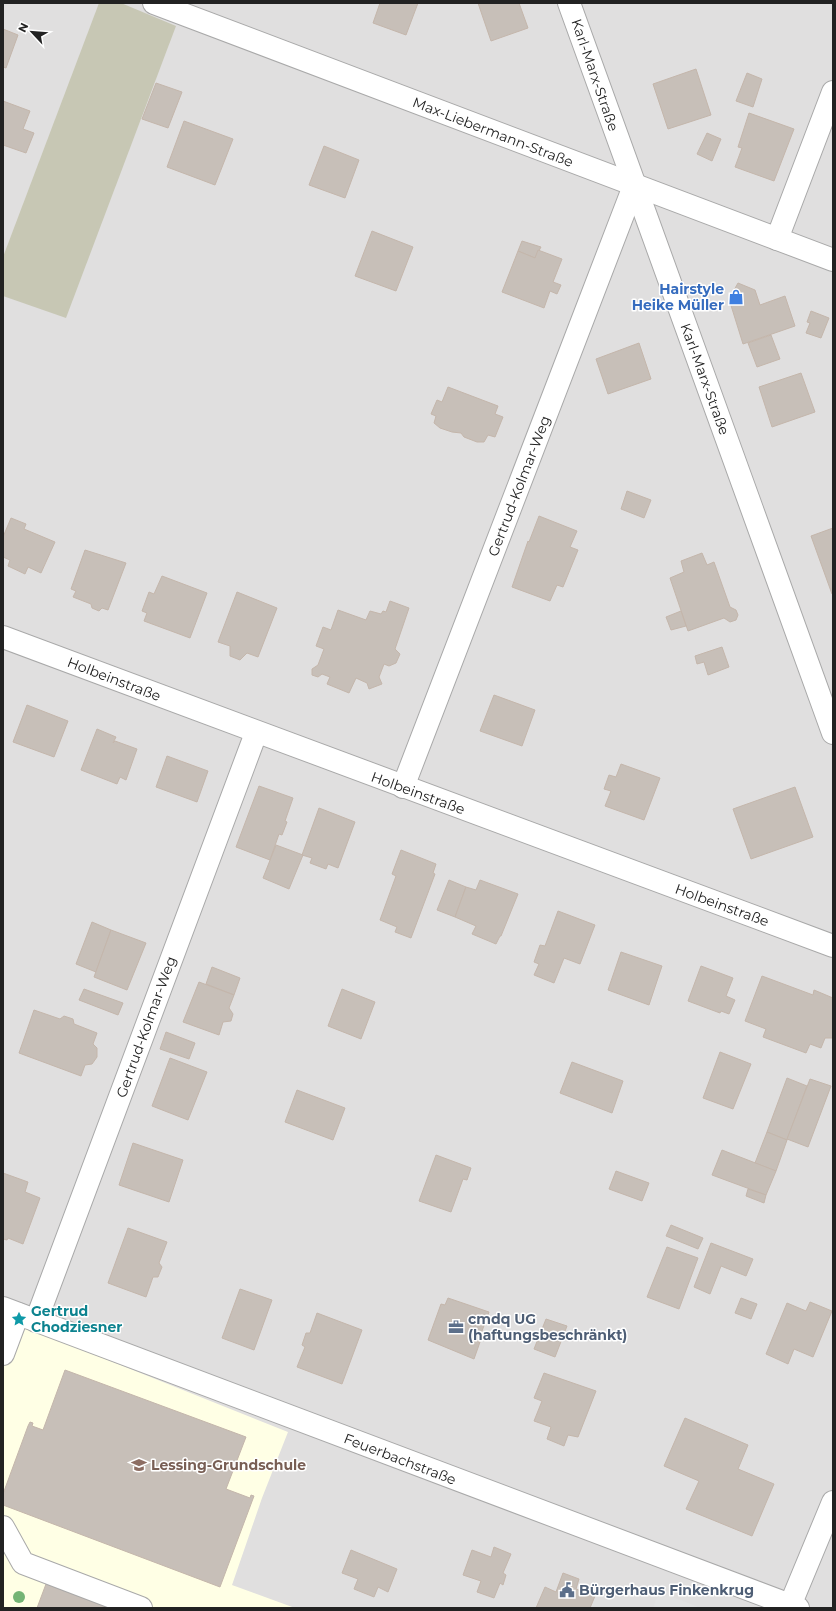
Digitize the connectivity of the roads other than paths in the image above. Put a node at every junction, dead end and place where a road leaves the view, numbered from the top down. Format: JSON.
{"nodes":[{"id":1,"x":154,"y":3,"type":"edge"},
{"id":2,"x":569,"y":3,"type":"edge"},
{"id":3,"x":833,"y":92,"type":"edge"},
{"id":4,"x":634,"y":186,"type":"junction"},
{"id":5,"x":777,"y":239,"type":"junction"},
{"id":6,"x":833,"y":260,"type":"edge"},
{"id":7,"x":3,"y":637,"type":"edge"},
{"id":8,"x":256,"y":733,"type":"junction"},
{"id":9,"x":833,"y":733,"type":"edge"},
{"id":10,"x":403,"y":787,"type":"junction"},
{"id":11,"x":833,"y":946,"type":"edge"},
{"id":12,"x":19,"y":1314,"type":"edge"},
{"id":13,"x":3,"y":1354,"type":"edge"},
{"id":14,"x":833,"y":1502,"type":"edge"},
{"id":15,"x":3,"y":1527,"type":"edge"},
{"id":16,"x":793,"y":1607,"type":"edge"},
{"id":17,"x":141,"y":1608,"type":"edge"}],
"edges":[{"from":1,"to":4,"type":"street","name":"Max-Liebermann-Straße"},
{"from":2,"to":4,"type":"street","name":"Karl-Marx-Straße"},
{"from":3,"to":5,"type":"street"},
{"from":4,"to":5,"type":"street","name":"Max-Liebermann-Straße"},
{"from":4,"to":9,"type":"street","name":"Karl-Marx-Straße"},
{"from":4,"to":10,"type":"street","name":"Gertrud-Kolmar-Weg"},
{"from":5,"to":6,"type":"street","name":"Max-Liebermann-Straße"},
{"from":7,"to":8,"type":"street","name":"Holbeinstraße"},
{"from":8,"to":10,"type":"street","name":"Holbeinstraße"},
{"from":8,"to":12,"type":"street","name":"Gertrud-Kolmar-Weg"},
{"from":10,"to":11,"type":"street","name":"Holbeinstraße"},
{"from":12,"to":13,"type":"street","name":"Gertrud-Kolmar-Weg"},
{"from":12,"to":16,"type":"street","name":"Feuerbachstraße"},
{"from":14,"to":16,"type":"street"},
{"from":15,"to":17,"type":"street"}]}
